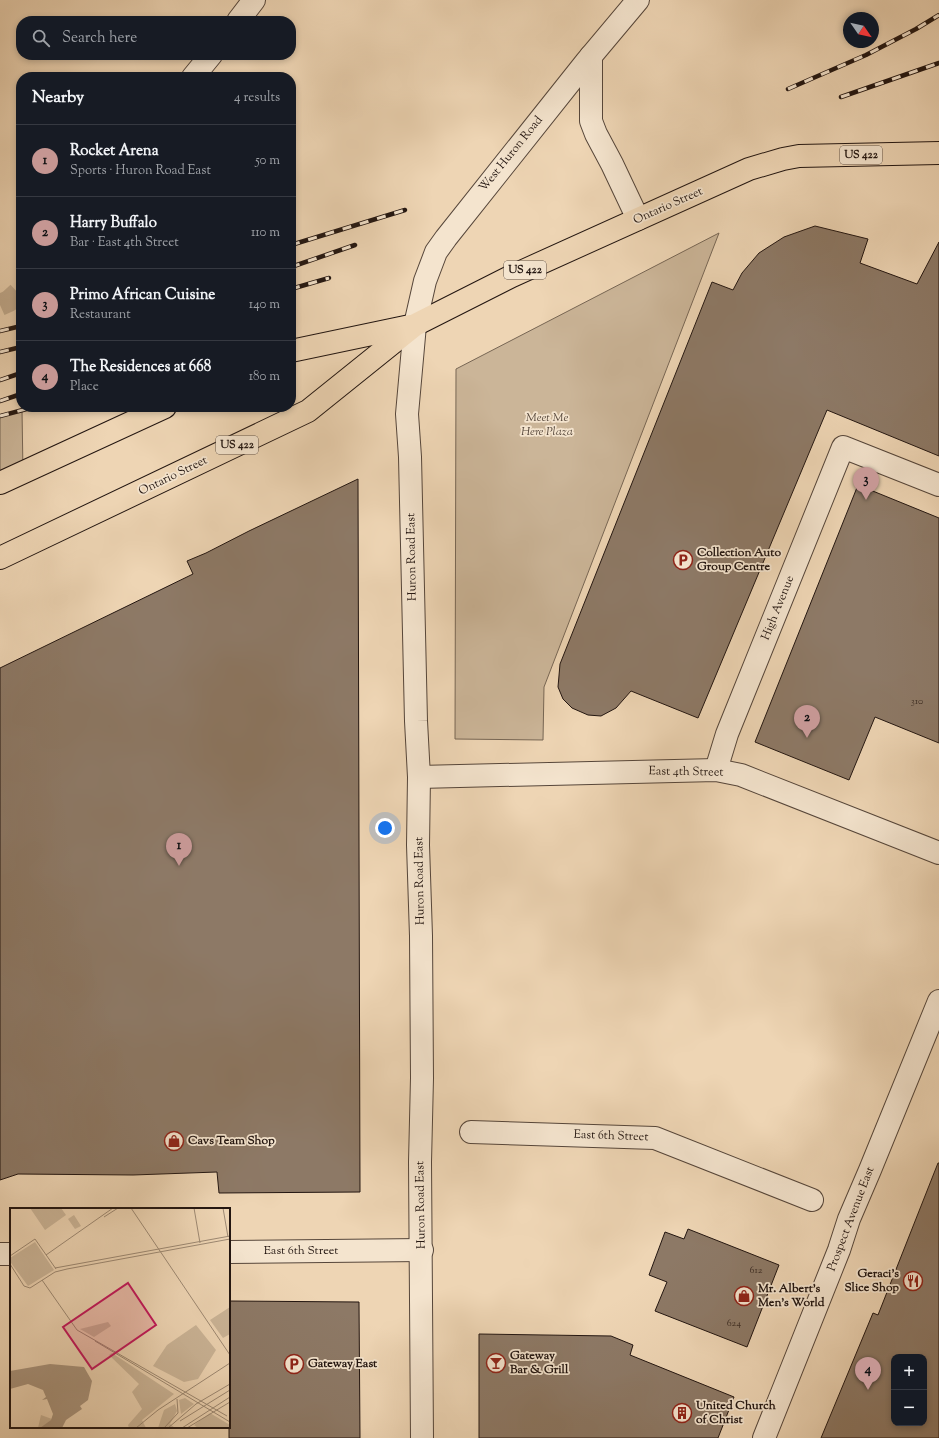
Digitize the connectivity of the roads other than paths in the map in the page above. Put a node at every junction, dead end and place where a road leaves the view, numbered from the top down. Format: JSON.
{"nodes":[{"id":1,"x":254,"y":0,"type":"edge"},
{"id":2,"x":638,"y":0,"type":"edge"},
{"id":3,"x":242,"y":16,"type":"edge"},
{"id":4,"x":591,"y":56,"type":"junction"},
{"id":5,"x":207,"y":60,"type":"edge"},
{"id":6,"x":197,"y":72,"type":"edge"},
{"id":7,"x":939,"y":153,"type":"edge"},
{"id":8,"x":638,"y":220,"type":"junction"},
{"id":9,"x":415,"y":325,"type":"junction"},
{"id":10,"x":296,"y":350,"type":"edge"},
{"id":11,"x":154,"y":412,"type":"edge"},
{"id":12,"x":0,"y":483,"type":"edge"},
{"id":13,"x":939,"y":485,"type":"edge"},
{"id":14,"x":0,"y":558,"type":"edge"},
{"id":15,"x":716,"y":770,"type":"junction"},
{"id":16,"x":419,"y":777,"type":"junction"},
{"id":17,"x":939,"y":853,"type":"edge"},
{"id":18,"x":939,"y":1001,"type":"edge"},
{"id":19,"x":471,"y":1132,"type":"dead end"},
{"id":20,"x":812,"y":1200,"type":"dead end"},
{"id":21,"x":422,"y":1250,"type":"junction"},
{"id":22,"x":230,"y":1252,"type":"edge"},
{"id":23,"x":422,"y":1438,"type":"edge"},
{"id":24,"x":764,"y":1438,"type":"edge"}],
"edges":[{"from":1,"to":3,"type":"street"},
{"from":2,"to":4,"type":"street","name":"West Huron Road"},
{"from":4,"to":8,"type":"street"},
{"from":4,"to":9,"type":"street","name":"West Huron Road"},
{"from":5,"to":6,"type":"street"},
{"from":7,"to":8,"type":"main road","name":"Ontario Street","number":"US 422"},
{"from":8,"to":9,"type":"main road","name":"Ontario Street","number":"US 422"},
{"from":9,"to":10,"type":"main road","name":"Ontario Street","number":"US 422"},
{"from":9,"to":14,"type":"main road","name":"Ontario Street","number":"US 422"},
{"from":9,"to":16,"type":"street","name":"Huron Road East"},
{"from":11,"to":12,"type":"main road"},
{"from":13,"to":15,"type":"street","name":"High Avenue"},
{"from":15,"to":16,"type":"street","name":"East 4th Street"},
{"from":15,"to":17,"type":"street","name":"East 4th Street"},
{"from":16,"to":21,"type":"street","name":"Huron Road East"},
{"from":18,"to":24,"type":"street","name":"Prospect Avenue East"},
{"from":19,"to":20,"type":"street","name":"East 6th Street"},
{"from":21,"to":22,"type":"street","name":"East 6th Street"},
{"from":21,"to":23,"type":"street","name":"Huron Road East"}]}
